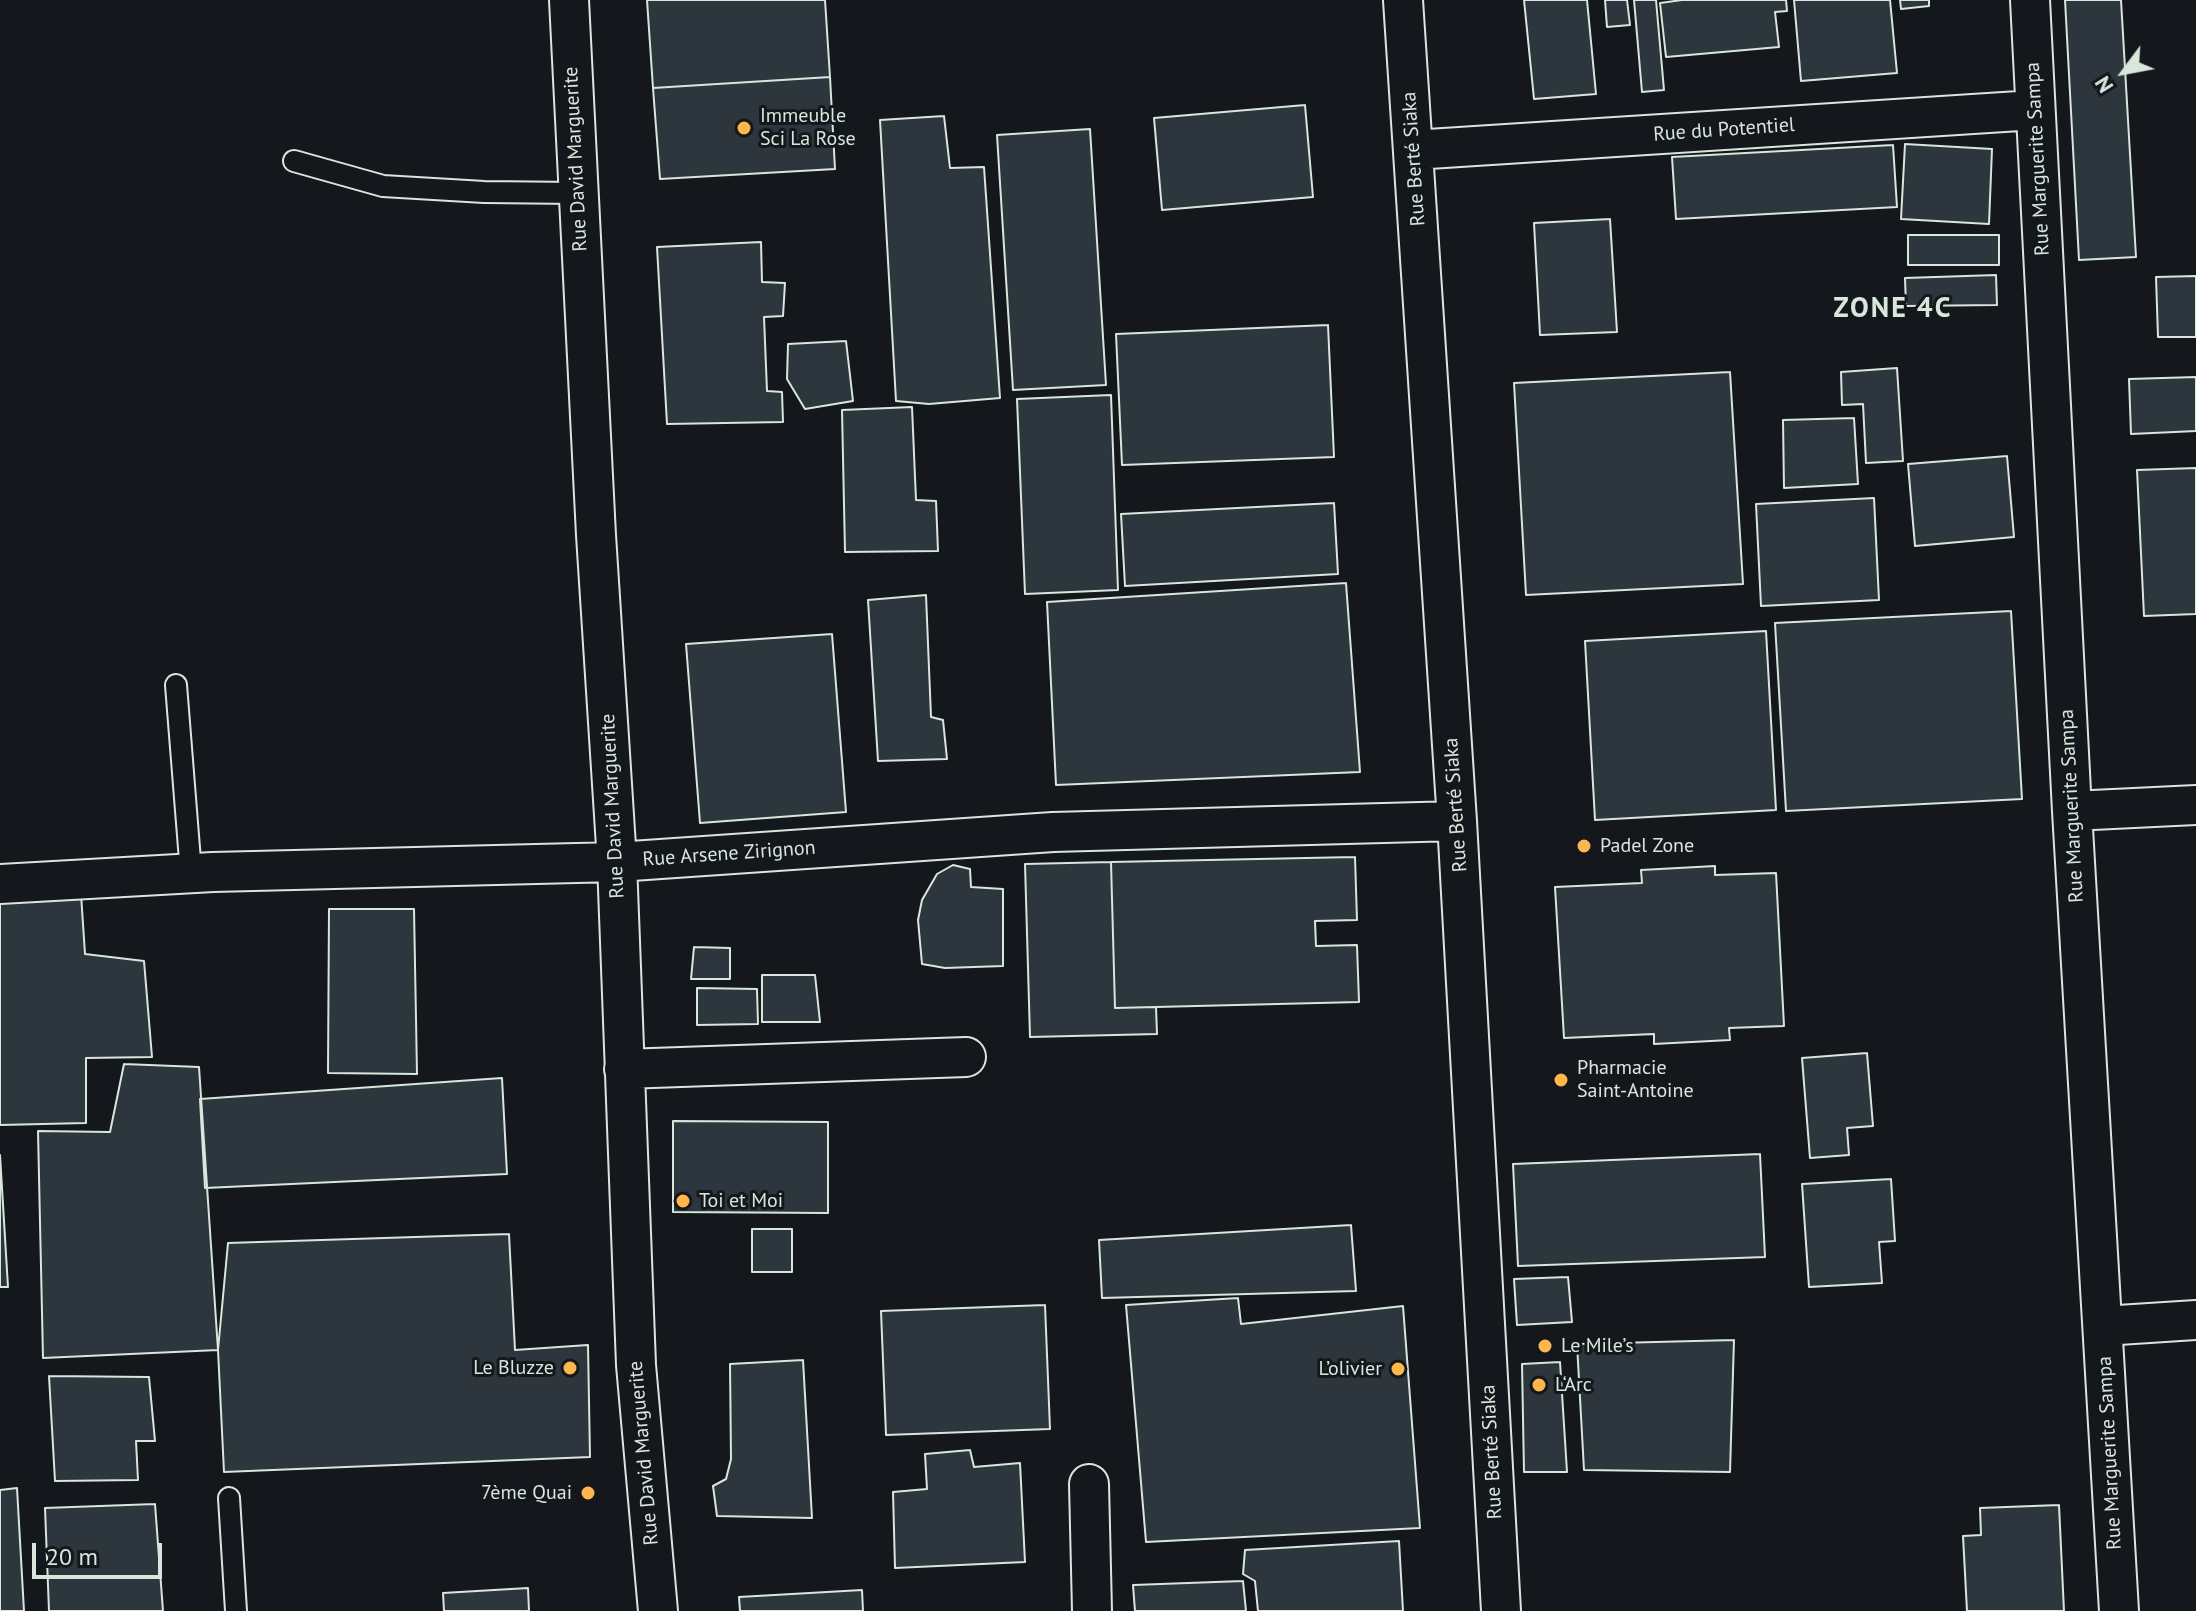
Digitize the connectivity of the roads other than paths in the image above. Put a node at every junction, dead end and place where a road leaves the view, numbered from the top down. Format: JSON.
{"nodes":[{"id":1,"x":569,"y":0,"type":"edge"},
{"id":2,"x":1403,"y":0,"type":"edge"},
{"id":3,"x":2030,"y":0,"type":"edge"},
{"id":4,"x":2035,"y":110,"type":"junction"},
{"id":5,"x":1413,"y":150,"type":"junction"},
{"id":6,"x":294,"y":161,"type":"dead end"},
{"id":7,"x":577,"y":193,"type":"junction"},
{"id":8,"x":176,"y":685,"type":"dead end"},
{"id":9,"x":2196,"y":805,"type":"edge"},
{"id":10,"x":2072,"y":811,"type":"junction"},
{"id":11,"x":1457,"y":821,"type":"junction"},
{"id":12,"x":617,"y":862,"type":"junction"},
{"id":13,"x":191,"y":873,"type":"junction"},
{"id":14,"x":0,"y":884,"type":"edge"},
{"id":15,"x":966,"y":1057,"type":"dead end"},
{"id":16,"x":624,"y":1069,"type":"junction"},
{"id":17,"x":2196,"y":1320,"type":"edge"},
{"id":18,"x":2103,"y":1326,"type":"junction"},
{"id":19,"x":1089,"y":1484,"type":"dead end"},
{"id":20,"x":229,"y":1498,"type":"dead end"},
{"id":21,"x":236,"y":1611,"type":"edge"},
{"id":22,"x":658,"y":1611,"type":"edge"},
{"id":23,"x":1092,"y":1611,"type":"edge"},
{"id":24,"x":1501,"y":1611,"type":"edge"},
{"id":25,"x":2119,"y":1611,"type":"edge"}],
"edges":[{"from":1,"to":7,"type":"street","name":"Rue David Marguerite"},
{"from":2,"to":5,"type":"street","name":"Rue Berté Siaka"},
{"from":3,"to":4,"type":"street","name":"Rue Marguerite Sampa"},
{"from":4,"to":5,"type":"street","name":"Rue du Potentiel"},
{"from":4,"to":10,"type":"street","name":"Rue Marguerite Sampa"},
{"from":5,"to":11,"type":"street","name":"Rue Berté Siaka"},
{"from":6,"to":7,"type":"lane"},
{"from":7,"to":12,"type":"street","name":"Rue David Marguerite"},
{"from":8,"to":13,"type":"lane"},
{"from":9,"to":10,"type":"street"},
{"from":10,"to":18,"type":"street","name":"Rue Marguerite Sampa"},
{"from":11,"to":12,"type":"street","name":"Rue Arsene Zirignon"},
{"from":11,"to":24,"type":"street","name":"Rue Berté Siaka"},
{"from":12,"to":13,"type":"street","name":"Rue Arsene Zirignon"},
{"from":12,"to":16,"type":"street","name":"Rue David Marguerite"},
{"from":13,"to":14,"type":"street","name":"Rue Arsene Zirignon"},
{"from":15,"to":16,"type":"street"},
{"from":16,"to":22,"type":"street","name":"Rue David Marguerite"},
{"from":17,"to":18,"type":"street"},
{"from":18,"to":25,"type":"street","name":"Rue Marguerite Sampa"},
{"from":19,"to":23,"type":"street"},
{"from":20,"to":21,"type":"lane"}]}
